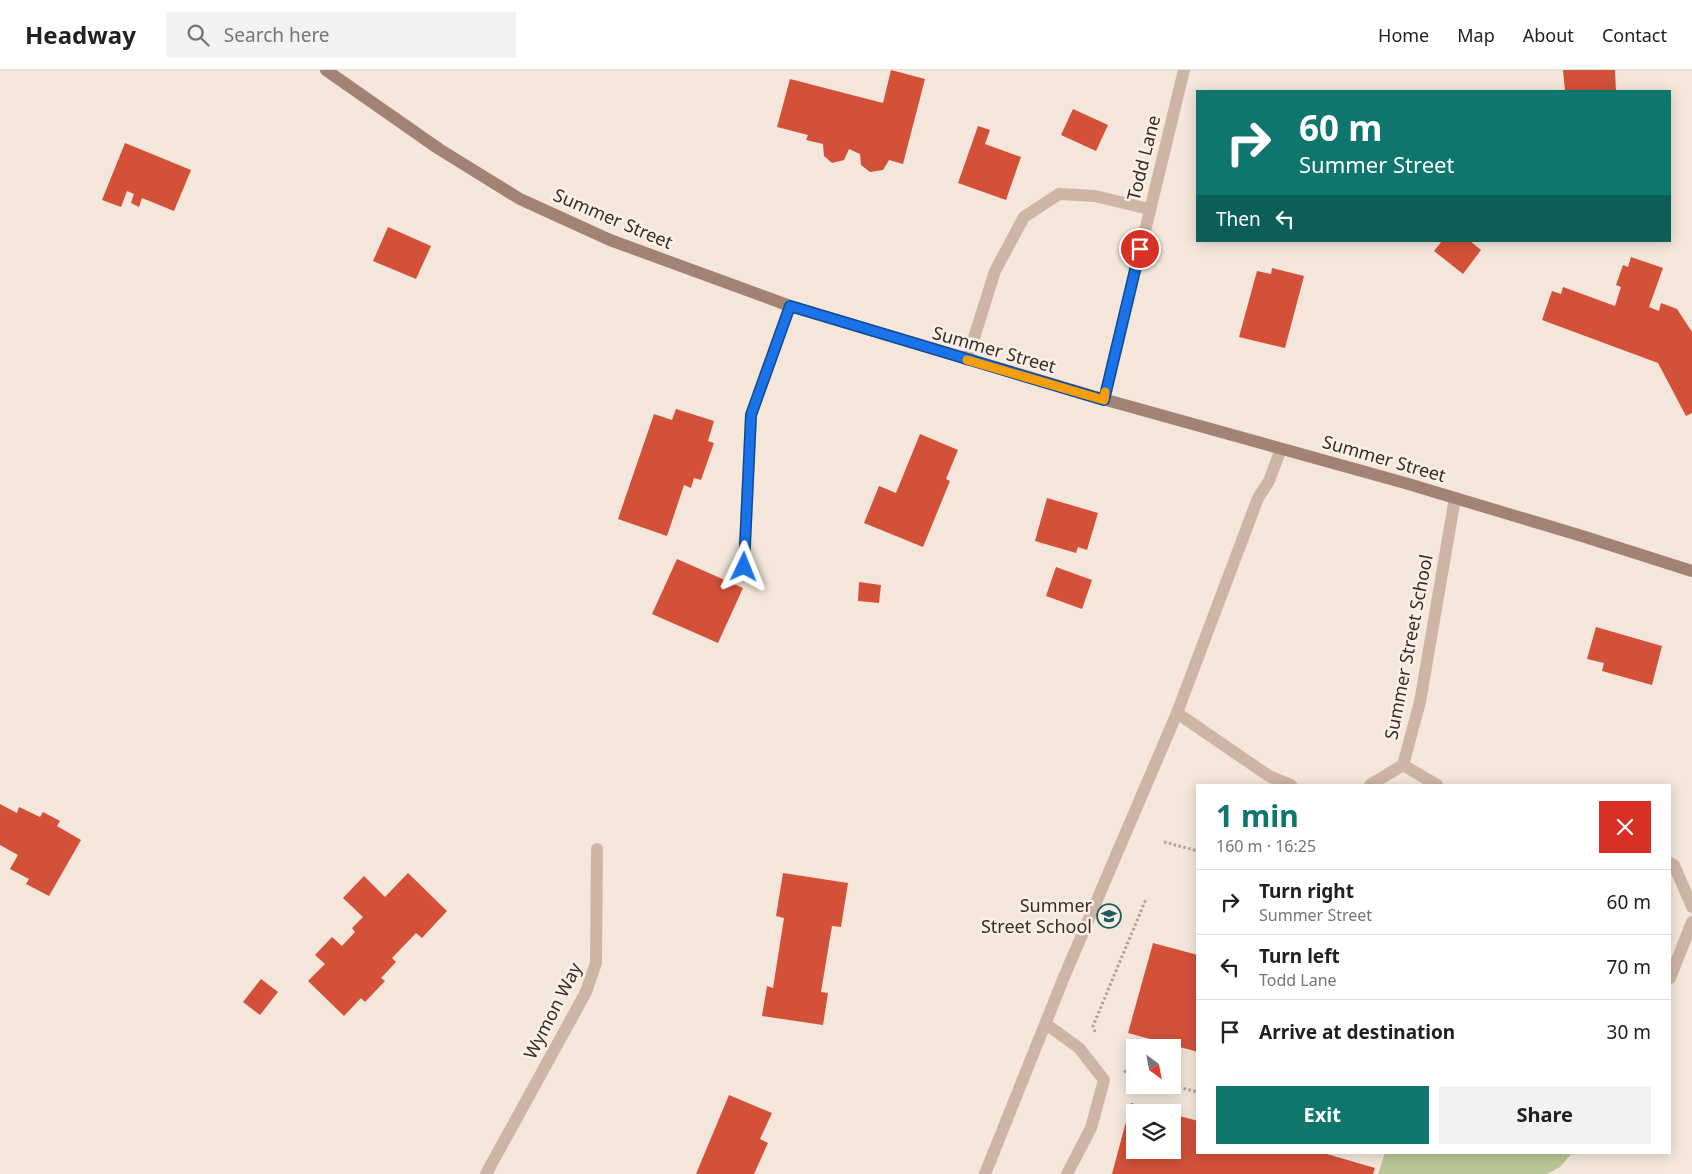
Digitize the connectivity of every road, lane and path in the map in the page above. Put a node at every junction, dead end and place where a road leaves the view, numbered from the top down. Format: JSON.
{"nodes":[{"id":1,"x":326,"y":70,"type":"edge"},
{"id":2,"x":1184,"y":70,"type":"edge"},
{"id":3,"x":1149,"y":209,"type":"junction"},
{"id":4,"x":790,"y":306,"type":"junction"},
{"id":5,"x":967,"y":360,"type":"junction"},
{"id":6,"x":1104,"y":400,"type":"junction"},
{"id":7,"x":1281,"y":449,"type":"junction"},
{"id":8,"x":1455,"y":498,"type":"junction"},
{"id":9,"x":744,"y":567,"type":"dead end"},
{"id":10,"x":1692,"y":572,"type":"edge"},
{"id":11,"x":1177,"y":713,"type":"junction"},
{"id":12,"x":1403,"y":764,"type":"junction"},
{"id":13,"x":1289,"y":784,"type":"edge"},
{"id":14,"x":1372,"y":784,"type":"edge"},
{"id":15,"x":1435,"y":784,"type":"edge"},
{"id":16,"x":1164,"y":842,"type":"dead end"},
{"id":17,"x":597,"y":849,"type":"dead end"},
{"id":18,"x":1196,"y":850,"type":"edge"},
{"id":19,"x":1671,"y":864,"type":"edge"},
{"id":20,"x":1146,"y":899,"type":"dead end"},
{"id":21,"x":1692,"y":907,"type":"edge"},
{"id":22,"x":1692,"y":922,"type":"edge"},
{"id":23,"x":1671,"y":975,"type":"edge"},
{"id":24,"x":1046,"y":1024,"type":"junction"},
{"id":25,"x":1097,"y":1038,"type":"dead end"},
{"id":26,"x":1181,"y":1088,"type":"edge"},
{"id":27,"x":1196,"y":1092,"type":"edge"},
{"id":28,"x":486,"y":1174,"type":"edge"},
{"id":29,"x":985,"y":1174,"type":"edge"},
{"id":30,"x":1066,"y":1174,"type":"edge"}],
"edges":[{"from":1,"to":4,"type":"main road","name":"Summer Street"},
{"from":2,"to":3,"type":"street","name":"Todd Lane"},
{"from":3,"to":5,"type":"street"},
{"from":3,"to":6,"type":"street","name":"Todd Lane"},
{"from":4,"to":5,"type":"main road","name":"Summer Street"},
{"from":4,"to":9,"type":"street"},
{"from":5,"to":6,"type":"main road","name":"Summer Street"},
{"from":6,"to":7,"type":"main road","name":"Summer Street"},
{"from":7,"to":8,"type":"main road","name":"Summer Street"},
{"from":7,"to":11,"type":"street"},
{"from":8,"to":10,"type":"main road","name":"Summer Street"},
{"from":8,"to":12,"type":"street","name":"Summer Street School"},
{"from":11,"to":13,"type":"street"},
{"from":11,"to":24,"type":"street"},
{"from":12,"to":14,"type":"street","name":"Summer Street School"},
{"from":12,"to":15,"type":"street"},
{"from":16,"to":18,"type":"path"},
{"from":17,"to":28,"type":"street","name":"Wymon Way"},
{"from":19,"to":21,"type":"street"},
{"from":20,"to":25,"type":"path"},
{"from":22,"to":23,"type":"street"},
{"from":24,"to":29,"type":"street"},
{"from":24,"to":30,"type":"street"},
{"from":26,"to":27,"type":"path"}]}
